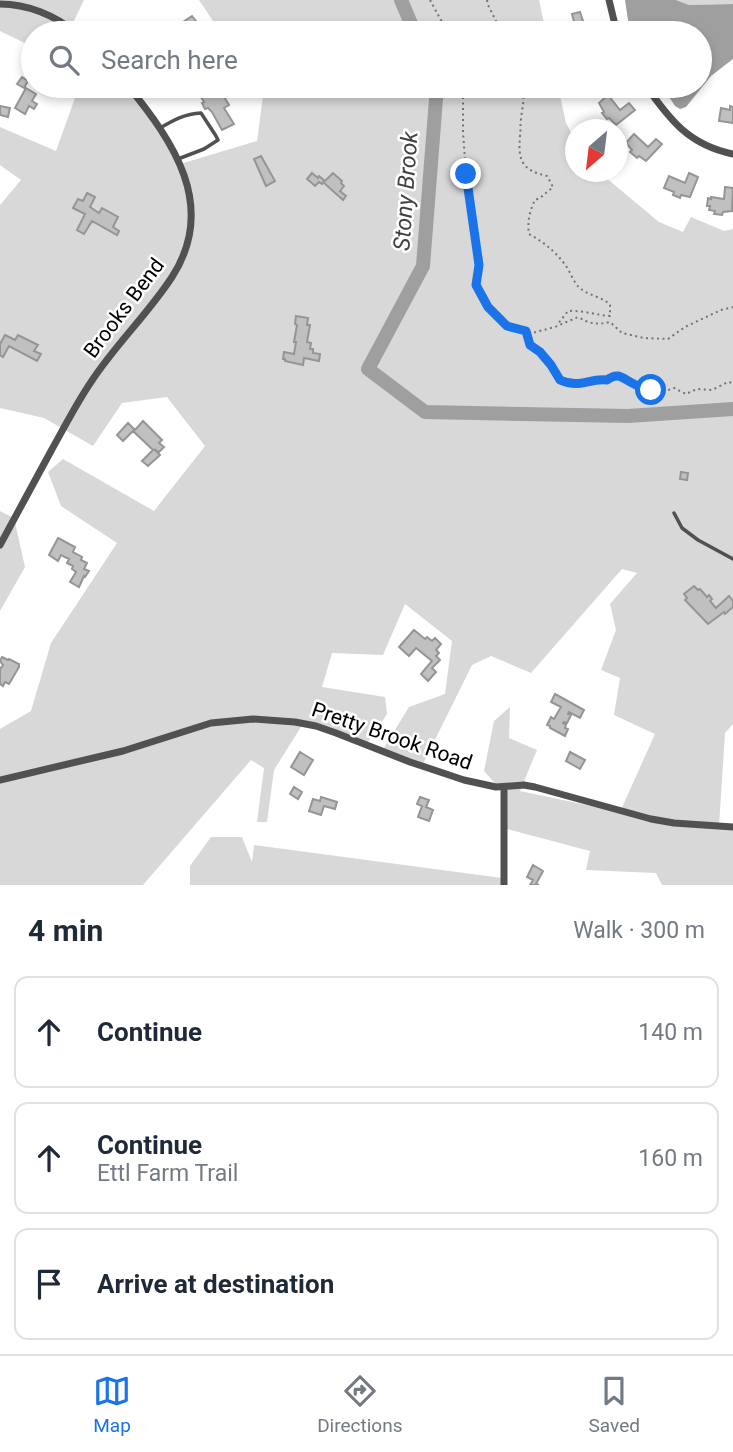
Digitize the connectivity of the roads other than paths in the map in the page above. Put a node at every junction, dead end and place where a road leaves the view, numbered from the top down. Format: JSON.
{"nodes":[{"id":1,"x":609,"y":0,"type":"edge"},
{"id":2,"x":0,"y":4,"type":"edge"},
{"id":3,"x":57,"y":21,"type":"edge"},
{"id":4,"x":614,"y":21,"type":"edge"},
{"id":5,"x":137,"y":98,"type":"edge"},
{"id":6,"x":655,"y":98,"type":"edge"},
{"id":7,"x":160,"y":128,"type":"junction"},
{"id":8,"x":733,"y":154,"type":"edge"},
{"id":9,"x":178,"y":159,"type":"junction"},
{"id":10,"x":674,"y":513,"type":"dead end"},
{"id":11,"x":0,"y":545,"type":"edge"},
{"id":12,"x":733,"y":559,"type":"edge"},
{"id":13,"x":0,"y":780,"type":"edge"},
{"id":14,"x":504,"y":788,"type":"junction"},
{"id":15,"x":733,"y":827,"type":"edge"},
{"id":16,"x":504,"y":885,"type":"edge"}],
"edges":[{"from":1,"to":4,"type":"street"},
{"from":2,"to":3,"type":"street"},
{"from":5,"to":7,"type":"street","name":"Brooks Bend"},
{"from":6,"to":8,"type":"street"},
{"from":7,"to":9,"type":"street","name":"Brooks Bend"},
{"from":7,"to":9,"type":"lane"},
{"from":9,"to":11,"type":"street","name":"Brooks Bend"},
{"from":10,"to":12,"type":"lane"},
{"from":13,"to":14,"type":"street","name":"Pretty Brook Road"},
{"from":14,"to":15,"type":"street","name":"Pretty Brook Road"},
{"from":14,"to":16,"type":"street"}]}
